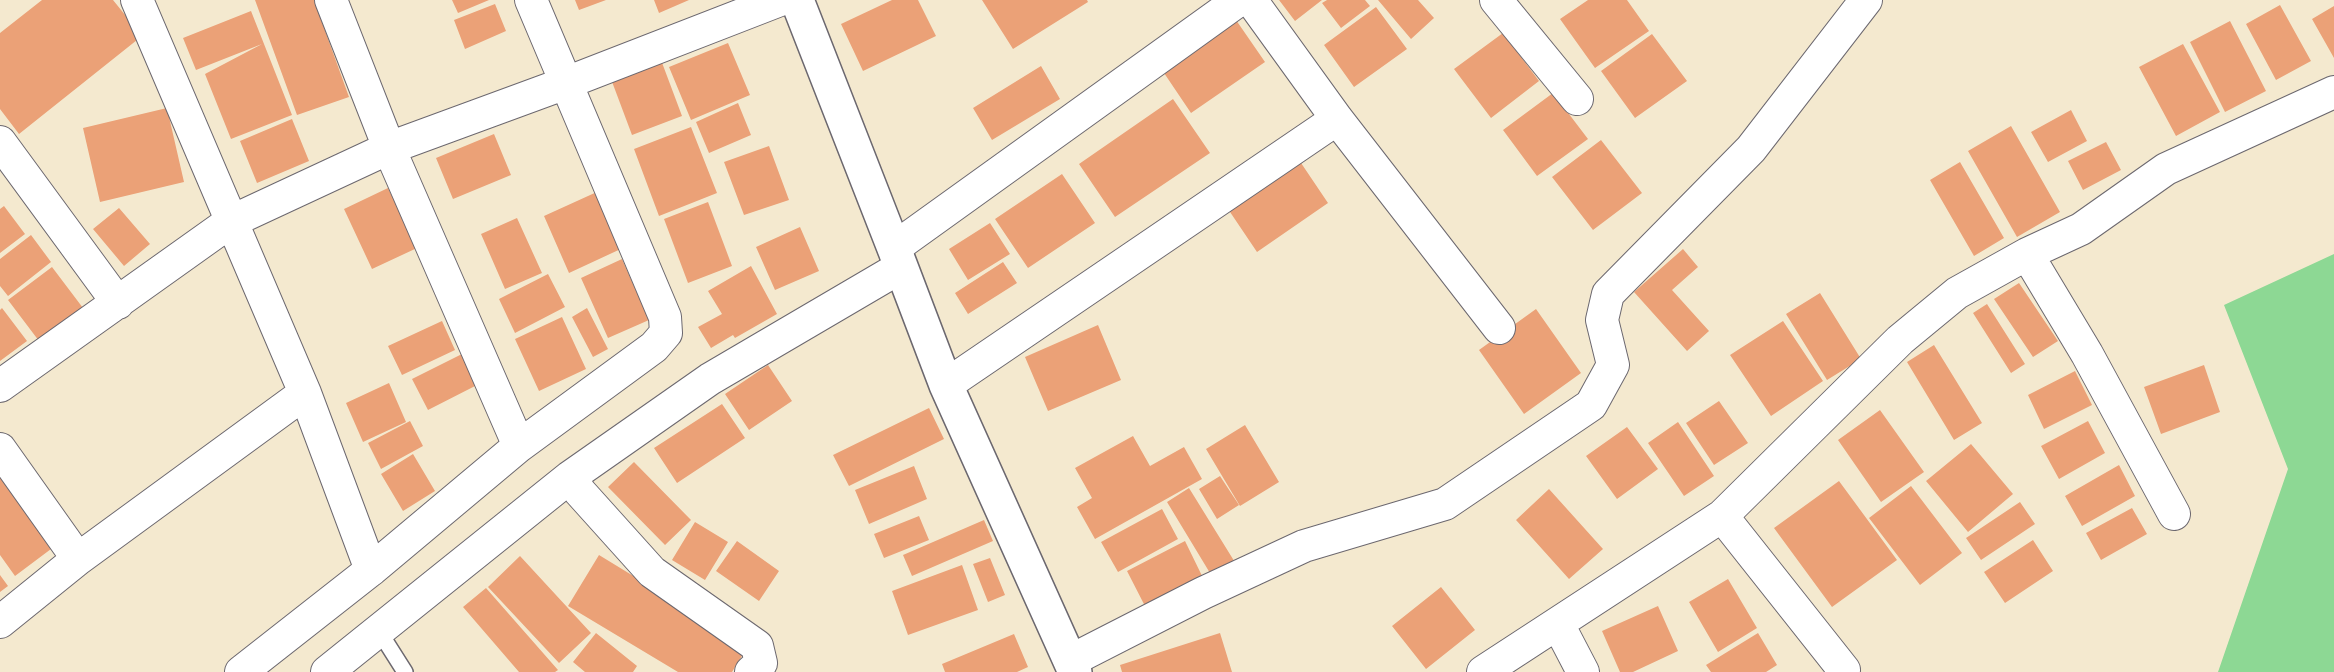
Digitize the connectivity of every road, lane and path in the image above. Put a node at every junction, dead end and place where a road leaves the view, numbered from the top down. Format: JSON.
{"nodes":[{"id":1,"x":137,"y":0,"type":"edge"},
{"id":2,"x":331,"y":0,"type":"edge"},
{"id":3,"x":531,"y":0,"type":"edge"},
{"id":4,"x":780,"y":0,"type":"edge"},
{"id":5,"x":797,"y":0,"type":"edge"},
{"id":6,"x":1239,"y":0,"type":"edge"},
{"id":7,"x":1251,"y":0,"type":"edge"},
{"id":8,"x":1496,"y":0,"type":"edge"},
{"id":9,"x":1866,"y":0,"type":"edge"},
{"id":10,"x":566,"y":83,"type":"junction"},
{"id":11,"x":2334,"y":92,"type":"edge"},
{"id":12,"x":1577,"y":99,"type":"dead end"},
{"id":13,"x":1337,"y":119,"type":"junction"},
{"id":14,"x":0,"y":142,"type":"edge"},
{"id":15,"x":389,"y":148,"type":"junction"},
{"id":16,"x":230,"y":222,"type":"junction"},
{"id":17,"x":2026,"y":254,"type":"junction"},
{"id":18,"x":898,"y":257,"type":"junction"},
{"id":19,"x":118,"y":303,"type":"junction"},
{"id":20,"x":1499,"y":328,"type":"dead end"},
{"id":21,"x":946,"y":385,"type":"junction"},
{"id":22,"x":0,"y":386,"type":"edge"},
{"id":23,"x":305,"y":393,"type":"junction"},
{"id":24,"x":519,"y":446,"type":"junction"},
{"id":25,"x":0,"y":449,"type":"edge"},
{"id":26,"x":570,"y":477,"type":"junction"},
{"id":27,"x":2174,"y":514,"type":"dead end"},
{"id":28,"x":1722,"y":516,"type":"junction"},
{"id":29,"x":78,"y":559,"type":"junction"},
{"id":30,"x":371,"y":570,"type":"junction"},
{"id":31,"x":0,"y":621,"type":"edge"},
{"id":32,"x":1558,"y":624,"type":"junction"},
{"id":33,"x":379,"y":631,"type":"junction"},
{"id":34,"x":1073,"y":667,"type":"edge"},
{"id":35,"x":1844,"y":670,"type":"dead end"},
{"id":36,"x":241,"y":672,"type":"edge"},
{"id":37,"x":327,"y":672,"type":"edge"},
{"id":38,"x":405,"y":672,"type":"edge"},
{"id":39,"x":751,"y":672,"type":"edge"},
{"id":40,"x":1483,"y":672,"type":"edge"},
{"id":41,"x":1583,"y":672,"type":"edge"}],
"edges":[{"from":1,"to":16,"type":"street"},
{"from":2,"to":15,"type":"street"},
{"from":3,"to":10,"type":"street"},
{"from":4,"to":10,"type":"street"},
{"from":5,"to":18,"type":"main road"},
{"from":6,"to":18,"type":"street"},
{"from":7,"to":13,"type":"street"},
{"from":8,"to":12,"type":"street"},
{"from":9,"to":34,"type":"street"},
{"from":10,"to":15,"type":"street"},
{"from":10,"to":24,"type":"street"},
{"from":11,"to":17,"type":"street"},
{"from":13,"to":20,"type":"street"},
{"from":13,"to":21,"type":"street"},
{"from":14,"to":19,"type":"street"},
{"from":15,"to":16,"type":"street"},
{"from":15,"to":24,"type":"street"},
{"from":16,"to":19,"type":"street"},
{"from":16,"to":23,"type":"street"},
{"from":17,"to":27,"type":"street"},
{"from":17,"to":28,"type":"street"},
{"from":18,"to":21,"type":"main road"},
{"from":18,"to":26,"type":"street"},
{"from":19,"to":22,"type":"street"},
{"from":21,"to":34,"type":"main road"},
{"from":23,"to":29,"type":"street"},
{"from":23,"to":30,"type":"street"},
{"from":24,"to":30,"type":"street"},
{"from":25,"to":29,"type":"street"},
{"from":26,"to":33,"type":"street"},
{"from":26,"to":39,"type":"street"},
{"from":28,"to":32,"type":"street"},
{"from":28,"to":35,"type":"street"},
{"from":29,"to":31,"type":"street"},
{"from":30,"to":36,"type":"street"},
{"from":32,"to":40,"type":"street"},
{"from":32,"to":41,"type":"street"},
{"from":33,"to":37,"type":"street"},
{"from":33,"to":38,"type":"lane"}]}
